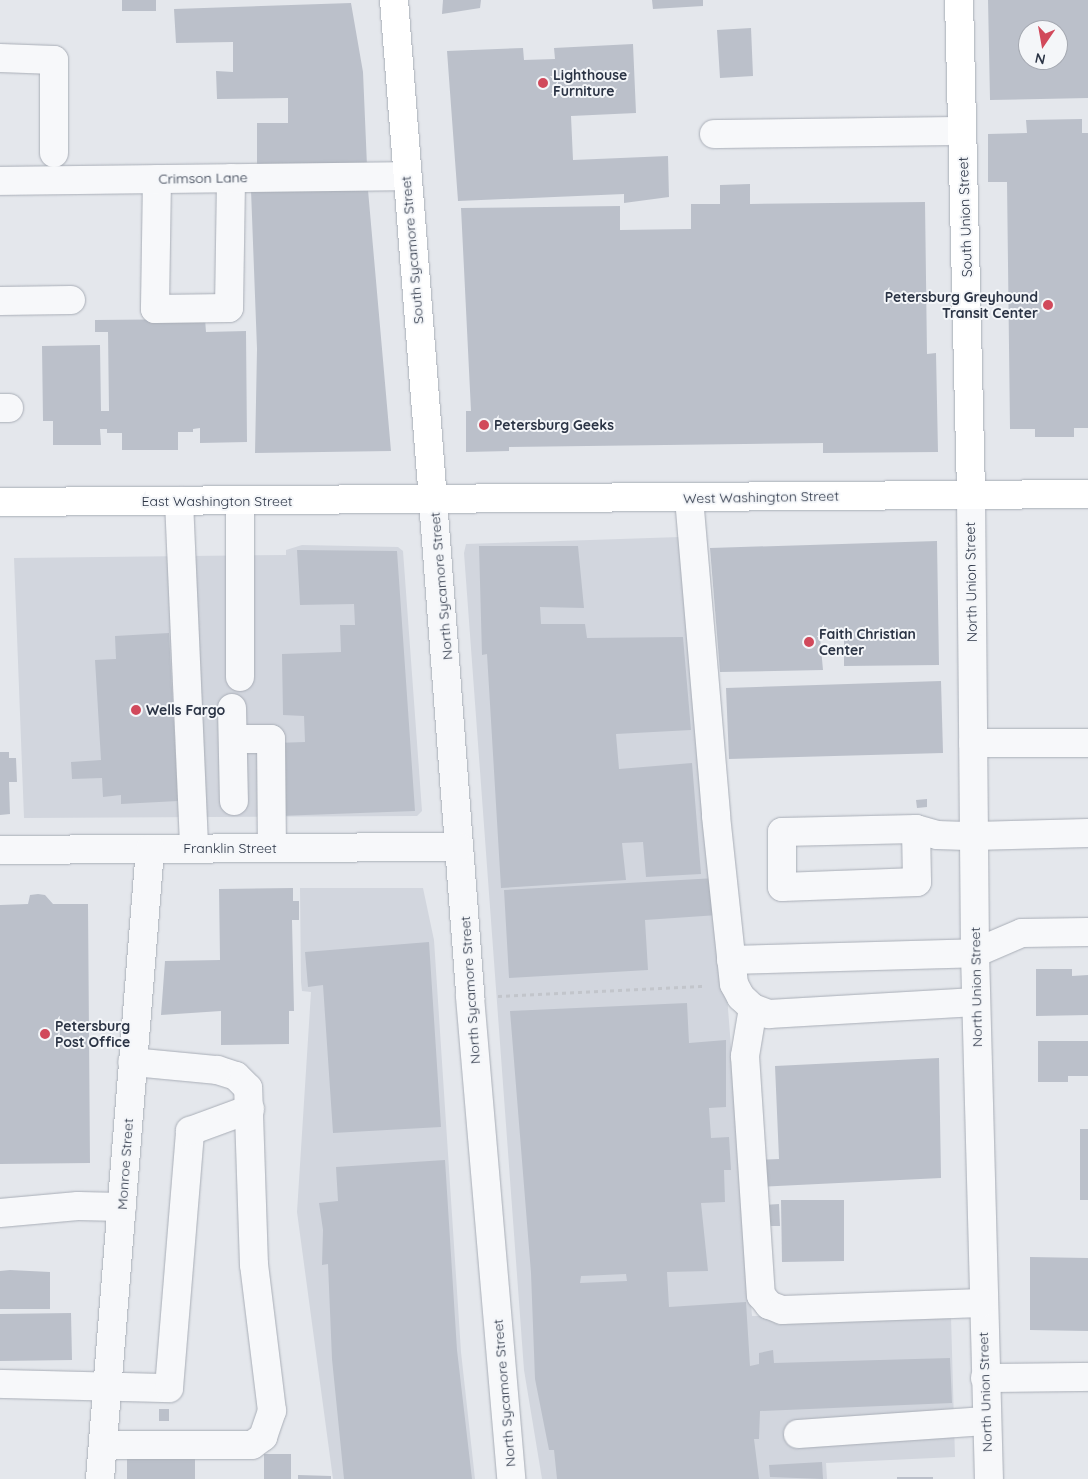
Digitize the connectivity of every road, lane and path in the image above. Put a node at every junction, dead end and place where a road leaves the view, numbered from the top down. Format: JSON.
{"nodes":[{"id":1,"x":394,"y":0,"type":"edge"},
{"id":2,"x":959,"y":0,"type":"edge"},
{"id":3,"x":0,"y":58,"type":"edge"},
{"id":4,"x":962,"y":131,"type":"junction"},
{"id":5,"x":714,"y":134,"type":"dead end"},
{"id":6,"x":54,"y":153,"type":"dead end"},
{"id":7,"x":405,"y":176,"type":"junction"},
{"id":8,"x":230,"y":178,"type":"junction"},
{"id":9,"x":157,"y":179,"type":"junction"},
{"id":10,"x":0,"y":181,"type":"edge"},
{"id":11,"x":72,"y":300,"type":"dead end"},
{"id":12,"x":0,"y":301,"type":"edge"},
{"id":13,"x":1088,"y":494,"type":"edge"},
{"id":14,"x":970,"y":495,"type":"junction"},
{"id":15,"x":690,"y":498,"type":"junction"},
{"id":16,"x":433,"y":500,"type":"junction"},
{"id":17,"x":240,"y":501,"type":"junction"},
{"id":18,"x":0,"y":502,"type":"edge"},
{"id":19,"x":179,"y":502,"type":"junction"},
{"id":20,"x":240,"y":677,"type":"dead end"},
{"id":21,"x":232,"y":708,"type":"dead end"},
{"id":22,"x":233,"y":740,"type":"junction"},
{"id":23,"x":973,"y":743,"type":"junction"},
{"id":24,"x":1088,"y":743,"type":"edge"},
{"id":25,"x":234,"y":800,"type":"dead end"},
{"id":26,"x":916,"y":829,"type":"junction"},
{"id":27,"x":1088,"y":833,"type":"edge"},
{"id":28,"x":974,"y":836,"type":"junction"},
{"id":29,"x":459,"y":847,"type":"junction"},
{"id":30,"x":194,"y":848,"type":"junction"},
{"id":31,"x":272,"y":848,"type":"junction"},
{"id":32,"x":150,"y":849,"type":"junction"},
{"id":33,"x":0,"y":850,"type":"edge"},
{"id":34,"x":1088,"y":932,"type":"edge"},
{"id":35,"x":975,"y":953,"type":"junction"},
{"id":36,"x":733,"y":972,"type":"junction"},
{"id":37,"x":470,"y":997,"type":"junction"},
{"id":38,"x":976,"y":1002,"type":"junction"},
{"id":39,"x":753,"y":1008,"type":"junction"},
{"id":40,"x":132,"y":1062,"type":"junction"},
{"id":41,"x":250,"y":1109,"type":"junction"},
{"id":42,"x":122,"y":1207,"type":"junction"},
{"id":43,"x":0,"y":1213,"type":"edge"},
{"id":44,"x":982,"y":1303,"type":"junction"},
{"id":45,"x":1088,"y":1377,"type":"edge"},
{"id":46,"x":985,"y":1378,"type":"junction"},
{"id":47,"x":0,"y":1384,"type":"edge"},
{"id":48,"x":108,"y":1386,"type":"junction"},
{"id":49,"x":986,"y":1421,"type":"junction"},
{"id":50,"x":798,"y":1434,"type":"dead end"},
{"id":51,"x":103,"y":1445,"type":"junction"},
{"id":52,"x":100,"y":1479,"type":"edge"},
{"id":53,"x":511,"y":1479,"type":"edge"},
{"id":54,"x":989,"y":1479,"type":"edge"}],
"edges":[{"from":1,"to":7,"type":"main road","name":"South Sycamore Street"},
{"from":2,"to":4,"type":"main road","name":"South Union Street"},
{"from":3,"to":6,"type":"street"},
{"from":4,"to":5,"type":"street"},
{"from":4,"to":14,"type":"main road","name":"South Union Street"},
{"from":7,"to":8,"type":"street","name":"Crimson Lane"},
{"from":7,"to":16,"type":"main road","name":"South Sycamore Street"},
{"from":8,"to":9,"type":"street","name":"Crimson Lane"},
{"from":8,"to":9,"type":"street"},
{"from":9,"to":10,"type":"street","name":"Crimson Lane"},
{"from":11,"to":12,"type":"street"},
{"from":13,"to":14,"type":"main road","name":"West Washington Street"},
{"from":14,"to":15,"type":"main road","name":"West Washington Street"},
{"from":14,"to":23,"type":"street","name":"North Union Street"},
{"from":15,"to":16,"type":"main road","name":"West Washington Street"},
{"from":15,"to":36,"type":"street"},
{"from":16,"to":17,"type":"main road","name":"East Washington Street"},
{"from":16,"to":29,"type":"street","name":"North Sycamore Street"},
{"from":17,"to":19,"type":"main road","name":"East Washington Street"},
{"from":17,"to":20,"type":"street"},
{"from":18,"to":19,"type":"main road","name":"East Washington Street"},
{"from":19,"to":30,"type":"street"},
{"from":21,"to":22,"type":"street"},
{"from":22,"to":25,"type":"street"},
{"from":22,"to":31,"type":"street"},
{"from":23,"to":24,"type":"street"},
{"from":23,"to":28,"type":"street","name":"North Union Street"},
{"from":26,"to":26,"type":"street"},
{"from":26,"to":28,"type":"street"},
{"from":27,"to":28,"type":"street"},
{"from":28,"to":35,"type":"street","name":"North Union Street"},
{"from":29,"to":31,"type":"street","name":"Franklin Street"},
{"from":29,"to":37,"type":"street","name":"North Sycamore Street"},
{"from":30,"to":31,"type":"street","name":"Franklin Street"},
{"from":30,"to":32,"type":"street","name":"Franklin Street"},
{"from":32,"to":33,"type":"street","name":"Franklin Street"},
{"from":32,"to":40,"type":"street","name":"Monroe Street"},
{"from":34,"to":35,"type":"street"},
{"from":35,"to":36,"type":"street"},
{"from":35,"to":38,"type":"street","name":"North Union Street"},
{"from":36,"to":37,"type":"path"},
{"from":36,"to":39,"type":"street"},
{"from":37,"to":53,"type":"street","name":"North Sycamore Street"},
{"from":38,"to":39,"type":"street"},
{"from":38,"to":44,"type":"street","name":"North Union Street"},
{"from":39,"to":44,"type":"street"},
{"from":40,"to":41,"type":"street"},
{"from":40,"to":42,"type":"street","name":"Monroe Street"},
{"from":41,"to":48,"type":"street"},
{"from":41,"to":51,"type":"street"},
{"from":42,"to":43,"type":"street"},
{"from":42,"to":48,"type":"street","name":"Monroe Street"},
{"from":44,"to":46,"type":"street","name":"North Union Street"},
{"from":45,"to":46,"type":"street"},
{"from":46,"to":49,"type":"street","name":"North Union Street"},
{"from":47,"to":48,"type":"street"},
{"from":48,"to":51,"type":"street","name":"Monroe Street"},
{"from":49,"to":50,"type":"street"},
{"from":49,"to":54,"type":"street","name":"North Union Street"},
{"from":51,"to":52,"type":"street","name":"Monroe Street"}]}
